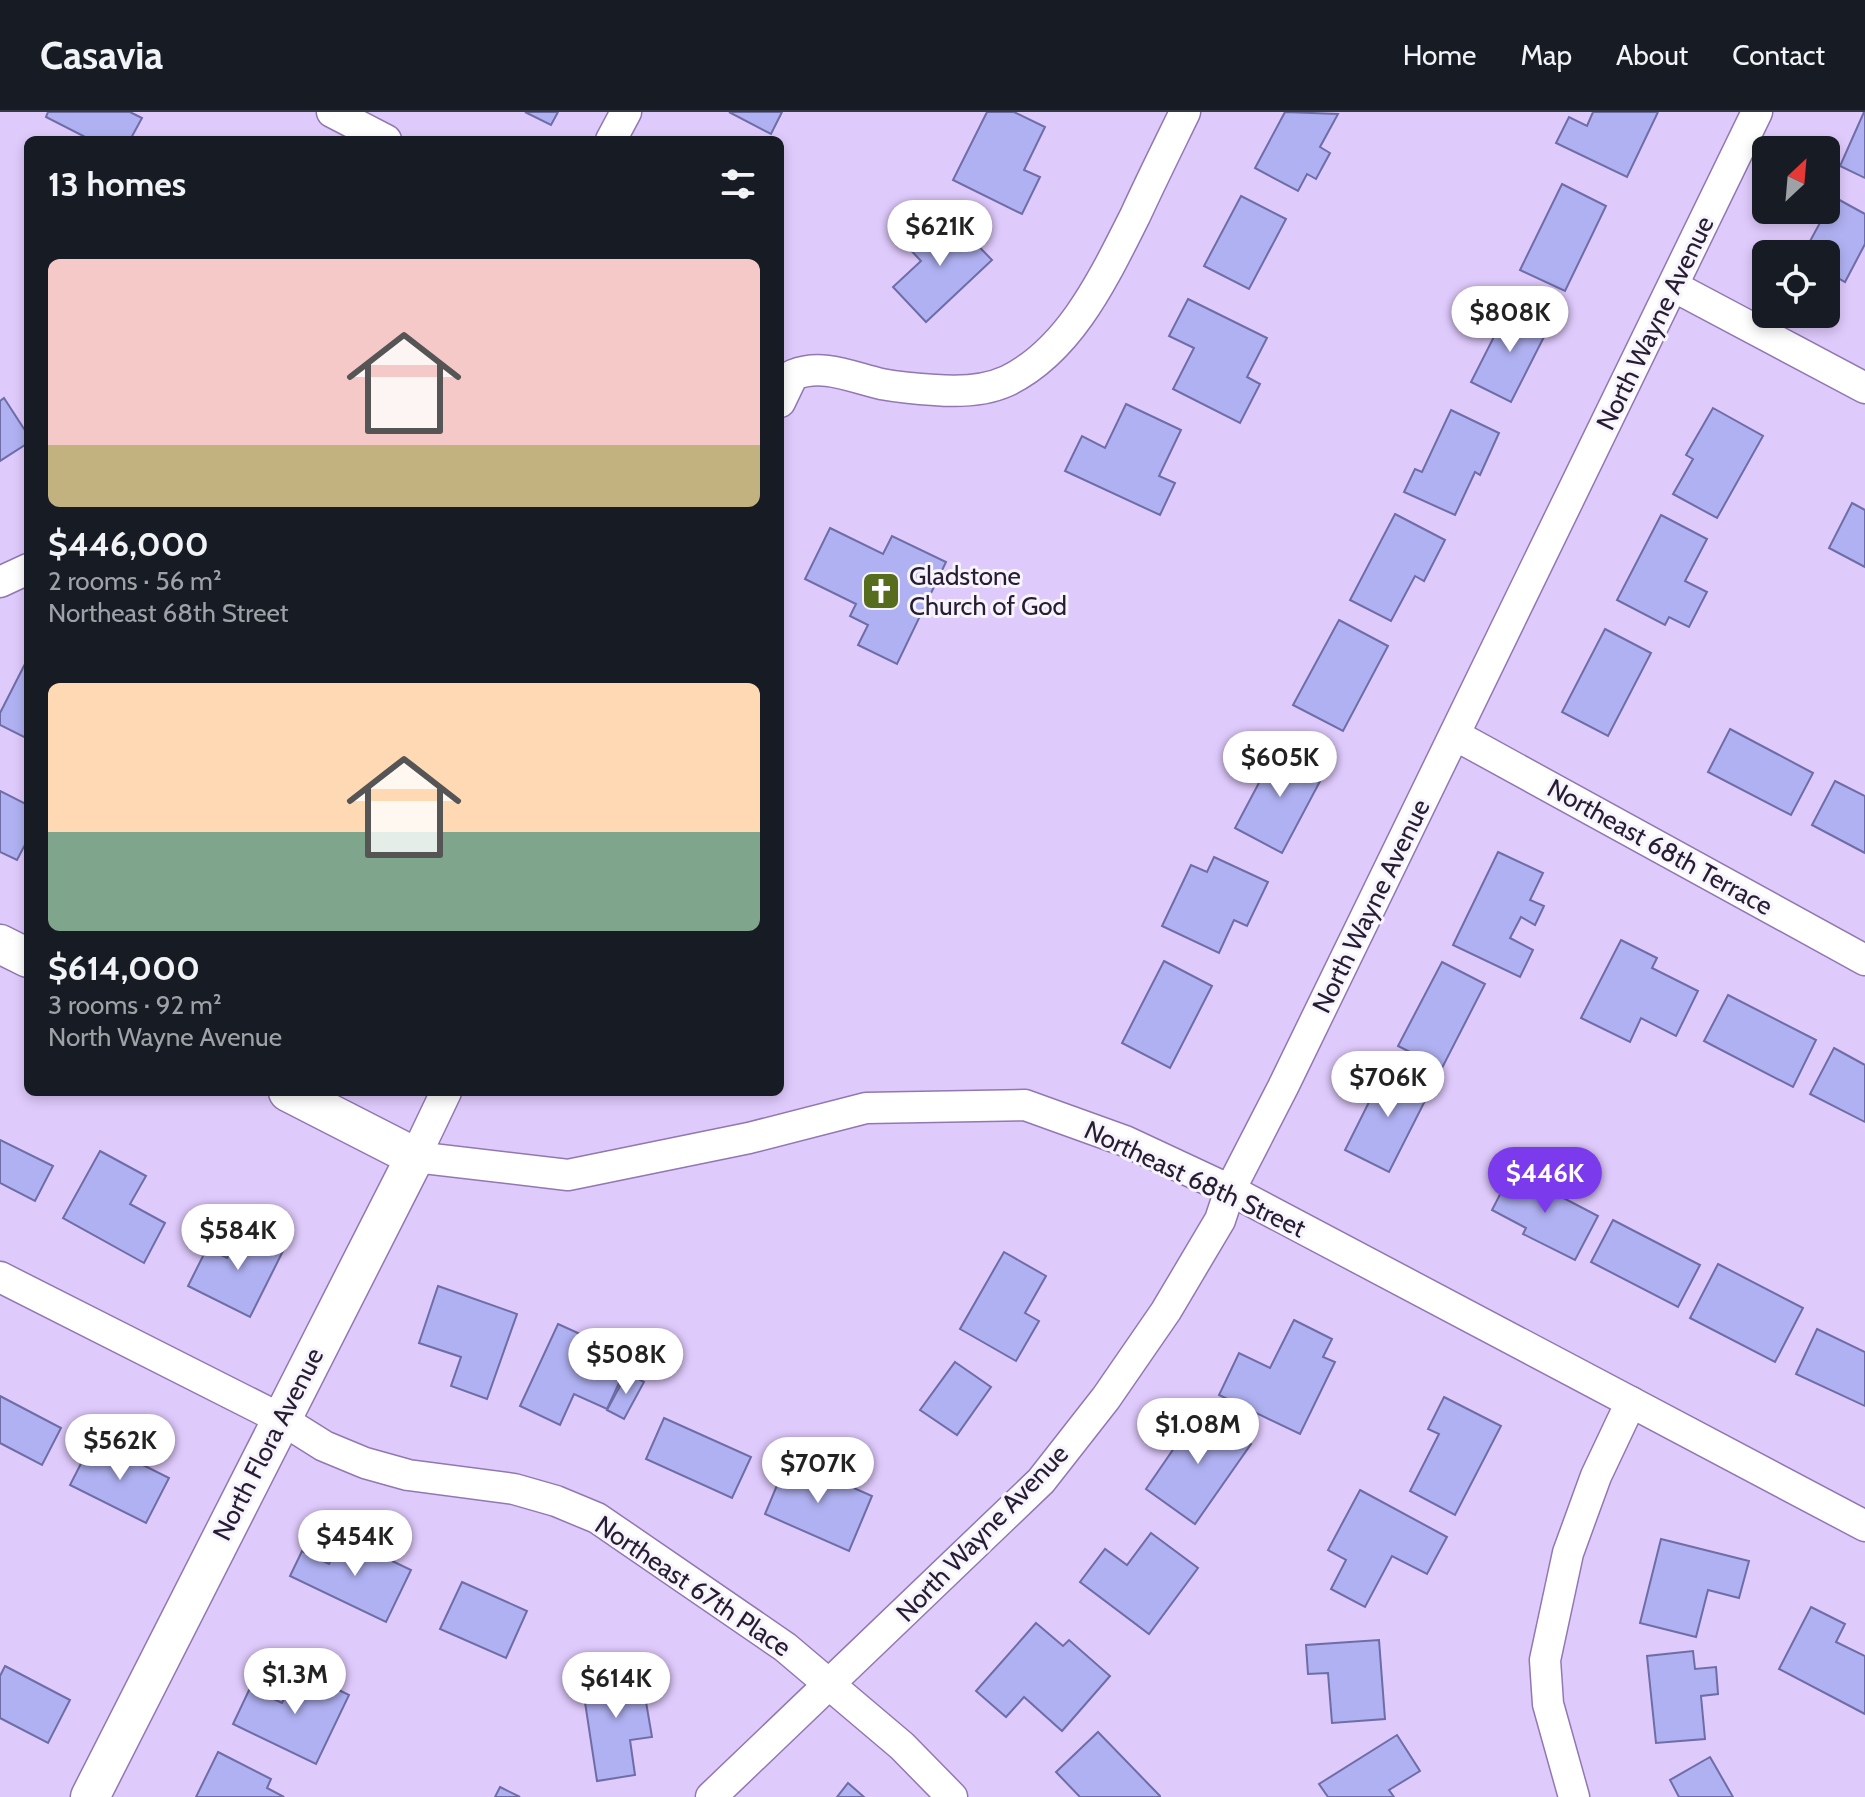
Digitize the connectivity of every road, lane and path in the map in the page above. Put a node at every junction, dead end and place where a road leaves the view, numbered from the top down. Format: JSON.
{"nodes":[{"id":1,"x":332,"y":112,"type":"edge"},
{"id":2,"x":626,"y":112,"type":"edge"},
{"id":3,"x":1185,"y":112,"type":"edge"},
{"id":4,"x":1757,"y":112,"type":"edge"},
{"id":5,"x":378,"y":136,"type":"edge"},
{"id":6,"x":613,"y":136,"type":"edge"},
{"id":7,"x":1673,"y":286,"type":"junction"},
{"id":8,"x":784,"y":355,"type":"edge"},
{"id":9,"x":808,"y":369,"type":"junction"},
{"id":10,"x":1865,"y":388,"type":"edge"},
{"id":11,"x":784,"y":394,"type":"edge"},
{"id":12,"x":24,"y":571,"type":"edge"},
{"id":13,"x":0,"y":582,"type":"edge"},
{"id":14,"x":1455,"y":735,"type":"junction"},
{"id":15,"x":0,"y":944,"type":"edge"},
{"id":16,"x":24,"y":956,"type":"edge"},
{"id":17,"x":1865,"y":960,"type":"edge"},
{"id":18,"x":296,"y":1096,"type":"edge"},
{"id":19,"x":444,"y":1096,"type":"edge"},
{"id":20,"x":415,"y":1157,"type":"junction"},
{"id":21,"x":1230,"y":1190,"type":"junction"},
{"id":22,"x":0,"y":1277,"type":"edge"},
{"id":23,"x":1631,"y":1402,"type":"junction"},
{"id":24,"x":281,"y":1419,"type":"junction"},
{"id":25,"x":1865,"y":1526,"type":"edge"},
{"id":26,"x":829,"y":1685,"type":"junction"},
{"id":27,"x":90,"y":1797,"type":"edge"},
{"id":28,"x":711,"y":1797,"type":"edge"},
{"id":29,"x":952,"y":1797,"type":"edge"},
{"id":30,"x":1574,"y":1797,"type":"edge"}],
"edges":[{"from":1,"to":5,"type":"street"},
{"from":2,"to":6,"type":"street"},
{"from":3,"to":9,"type":"street"},
{"from":4,"to":7,"type":"street","name":"North Wayne Avenue"},
{"from":7,"to":10,"type":"street"},
{"from":7,"to":14,"type":"street","name":"North Wayne Avenue"},
{"from":8,"to":9,"type":"street"},
{"from":9,"to":11,"type":"street"},
{"from":12,"to":13,"type":"street"},
{"from":14,"to":17,"type":"street","name":"Northeast 68th Terrace"},
{"from":14,"to":21,"type":"street","name":"North Wayne Avenue"},
{"from":15,"to":16,"type":"street"},
{"from":18,"to":20,"type":"street","name":"Northeast 68th Street"},
{"from":19,"to":20,"type":"street","name":"North Flora Avenue"},
{"from":20,"to":21,"type":"street","name":"Northeast 68th Street"},
{"from":20,"to":24,"type":"street","name":"North Flora Avenue"},
{"from":21,"to":23,"type":"street","name":"Northeast 68th Street"},
{"from":21,"to":26,"type":"street","name":"North Wayne Avenue"},
{"from":22,"to":24,"type":"street","name":"Northeast 67th Place"},
{"from":23,"to":25,"type":"street","name":"Northeast 68th Street"},
{"from":23,"to":30,"type":"street"},
{"from":24,"to":26,"type":"street","name":"Northeast 67th Place"},
{"from":24,"to":27,"type":"street","name":"North Flora Avenue"},
{"from":26,"to":28,"type":"street","name":"North Wayne Avenue"},
{"from":26,"to":29,"type":"street","name":"Northeast 67th Place"}]}
